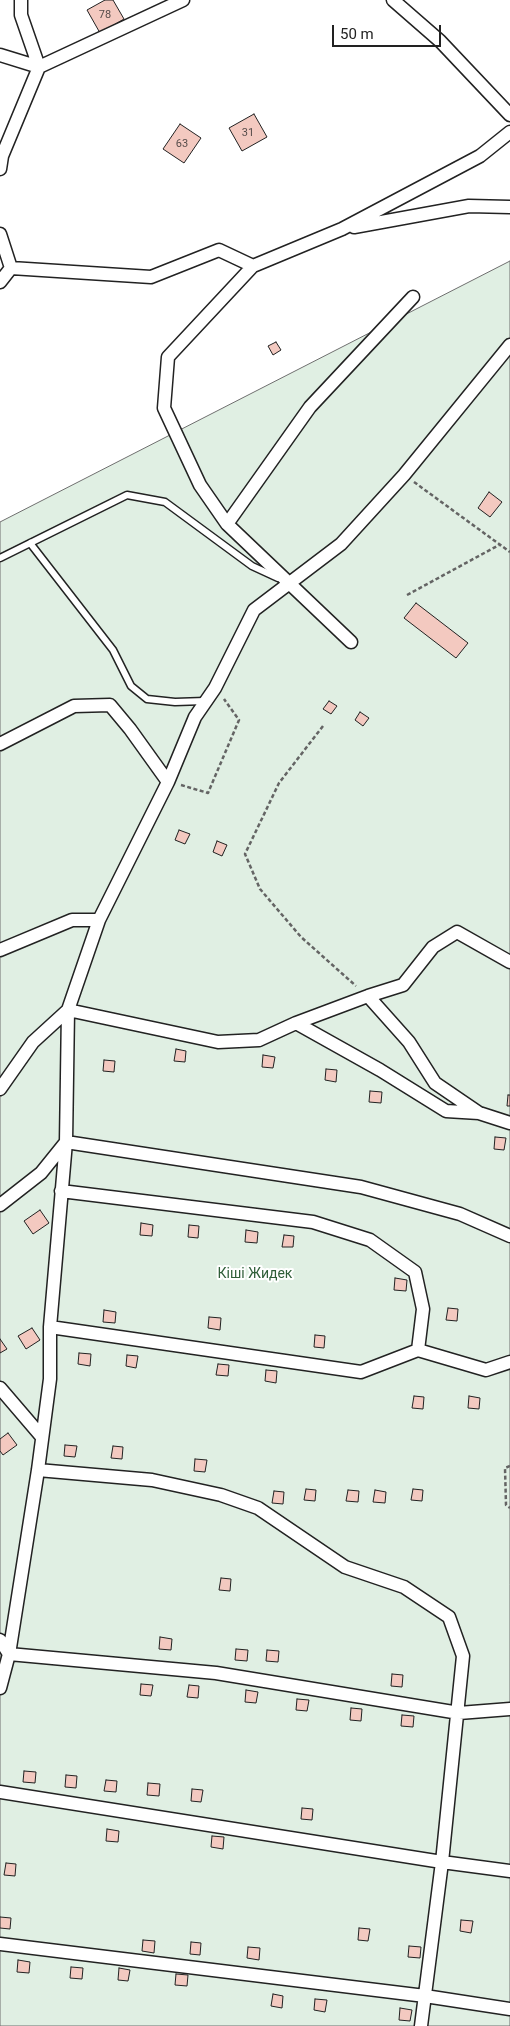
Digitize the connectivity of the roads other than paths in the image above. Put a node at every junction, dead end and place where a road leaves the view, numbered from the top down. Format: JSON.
{"nodes":[{"id":1,"x":21,"y":0,"type":"edge"},
{"id":2,"x":183,"y":0,"type":"edge"},
{"id":3,"x":394,"y":0,"type":"edge"},
{"id":4,"x":0,"y":54,"type":"edge"},
{"id":5,"x":39,"y":67,"type":"junction"},
{"id":6,"x":510,"y":115,"type":"edge"},
{"id":7,"x":510,"y":132,"type":"edge"},
{"id":8,"x":0,"y":169,"type":"edge"},
{"id":9,"x":510,"y":207,"type":"edge"},
{"id":10,"x":342,"y":229,"type":"junction"},
{"id":11,"x":0,"y":234,"type":"edge"},
{"id":12,"x":254,"y":266,"type":"junction"},
{"id":13,"x":11,"y":268,"type":"junction"},
{"id":14,"x":0,"y":282,"type":"edge"},
{"id":15,"x":413,"y":297,"type":"dead end"},
{"id":16,"x":510,"y":345,"type":"edge"},
{"id":17,"x":227,"y":524,"type":"junction"},
{"id":18,"x":30,"y":543,"type":"junction"},
{"id":19,"x":0,"y":558,"type":"edge"},
{"id":20,"x":290,"y":584,"type":"junction"},
{"id":21,"x":352,"y":642,"type":"dead end"},
{"id":22,"x":206,"y":701,"type":"junction"},
{"id":23,"x":0,"y":744,"type":"edge"},
{"id":24,"x":168,"y":782,"type":"junction"},
{"id":25,"x":99,"y":920,"type":"junction"},
{"id":26,"x":0,"y":950,"type":"edge"},
{"id":27,"x":510,"y":962,"type":"edge"},
{"id":28,"x":368,"y":996,"type":"junction"},
{"id":29,"x":68,"y":1010,"type":"junction"},
{"id":30,"x":296,"y":1023,"type":"junction"},
{"id":31,"x":0,"y":1089,"type":"edge"},
{"id":32,"x":479,"y":1113,"type":"junction"},
{"id":33,"x":510,"y":1123,"type":"edge"},
{"id":34,"x":66,"y":1142,"type":"junction"},
{"id":35,"x":61,"y":1191,"type":"junction"},
{"id":36,"x":0,"y":1205,"type":"edge"},
{"id":37,"x":510,"y":1236,"type":"edge"},
{"id":38,"x":50,"y":1327,"type":"junction"},
{"id":39,"x":418,"y":1350,"type":"junction"},
{"id":40,"x":510,"y":1362,"type":"edge"},
{"id":41,"x":0,"y":1388,"type":"edge"},
{"id":42,"x":42,"y":1436,"type":"junction"},
{"id":43,"x":38,"y":1470,"type":"junction"},
{"id":44,"x":0,"y":1640,"type":"edge"},
{"id":45,"x":9,"y":1654,"type":"junction"},
{"id":46,"x":0,"y":1688,"type":"edge"},
{"id":47,"x":510,"y":1710,"type":"edge"},
{"id":48,"x":459,"y":1713,"type":"junction"},
{"id":49,"x":0,"y":1792,"type":"edge"},
{"id":50,"x":442,"y":1862,"type":"junction"},
{"id":51,"x":510,"y":1871,"type":"edge"},
{"id":52,"x":0,"y":1944,"type":"edge"},
{"id":53,"x":425,"y":1996,"type":"junction"},
{"id":54,"x":510,"y":2009,"type":"edge"},
{"id":55,"x":421,"y":2026,"type":"edge"}],
"edges":[{"from":1,"to":5,"type":"street"},
{"from":2,"to":5,"type":"street"},
{"from":3,"to":6,"type":"street"},
{"from":4,"to":5,"type":"street"},
{"from":5,"to":8,"type":"street"},
{"from":7,"to":10,"type":"street"},
{"from":9,"to":10,"type":"street"},
{"from":10,"to":12,"type":"street"},
{"from":11,"to":13,"type":"street"},
{"from":12,"to":13,"type":"street"},
{"from":12,"to":17,"type":"street"},
{"from":13,"to":14,"type":"street"},
{"from":15,"to":17,"type":"street"},
{"from":16,"to":20,"type":"street"},
{"from":17,"to":20,"type":"street"},
{"from":18,"to":19,"type":"lane"},
{"from":18,"to":20,"type":"lane"},
{"from":18,"to":22,"type":"lane"},
{"from":20,"to":21,"type":"street"},
{"from":20,"to":22,"type":"street"},
{"from":22,"to":24,"type":"street"},
{"from":23,"to":24,"type":"street"},
{"from":24,"to":25,"type":"street"},
{"from":25,"to":26,"type":"street"},
{"from":25,"to":29,"type":"street"},
{"from":27,"to":28,"type":"street"},
{"from":28,"to":30,"type":"street"},
{"from":28,"to":32,"type":"street"},
{"from":29,"to":30,"type":"street"},
{"from":29,"to":31,"type":"street"},
{"from":29,"to":34,"type":"street"},
{"from":30,"to":32,"type":"street"},
{"from":32,"to":33,"type":"street"},
{"from":34,"to":35,"type":"street"},
{"from":34,"to":36,"type":"street"},
{"from":34,"to":37,"type":"street"},
{"from":35,"to":38,"type":"street"},
{"from":35,"to":39,"type":"street"},
{"from":38,"to":39,"type":"street"},
{"from":38,"to":42,"type":"street"},
{"from":39,"to":40,"type":"street"},
{"from":41,"to":42,"type":"street"},
{"from":42,"to":43,"type":"street"},
{"from":43,"to":45,"type":"street"},
{"from":43,"to":48,"type":"street"},
{"from":44,"to":45,"type":"street"},
{"from":45,"to":46,"type":"street"},
{"from":45,"to":48,"type":"street"},
{"from":47,"to":48,"type":"street"},
{"from":48,"to":50,"type":"street"},
{"from":49,"to":50,"type":"street"},
{"from":50,"to":51,"type":"street"},
{"from":50,"to":53,"type":"street"},
{"from":52,"to":53,"type":"street"},
{"from":53,"to":54,"type":"street"},
{"from":53,"to":55,"type":"street"}]}
